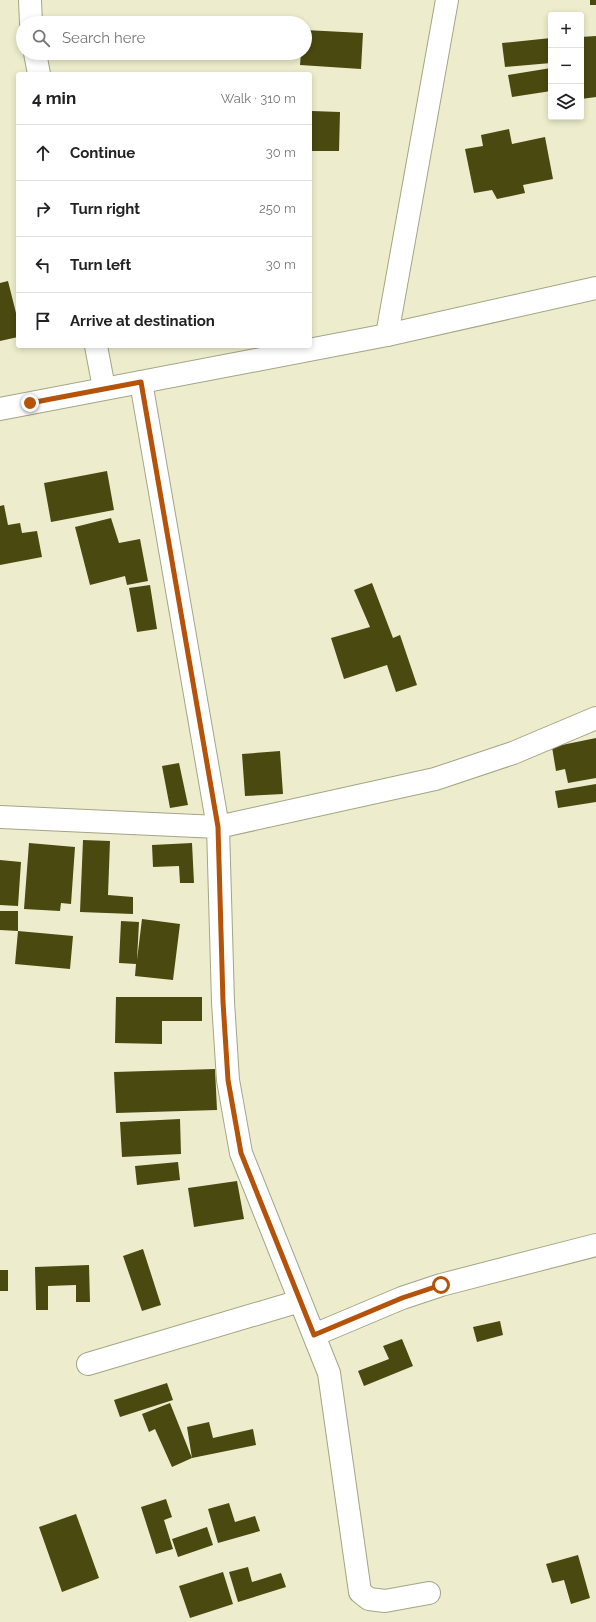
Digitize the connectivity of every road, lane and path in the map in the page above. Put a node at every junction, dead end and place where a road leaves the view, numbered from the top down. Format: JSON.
{"nodes":[{"id":1,"x":30,"y":0,"type":"edge"},
{"id":2,"x":447,"y":0,"type":"edge"},
{"id":3,"x":31,"y":16,"type":"edge"},
{"id":4,"x":37,"y":60,"type":"edge"},
{"id":5,"x":40,"y":72,"type":"edge"},
{"id":6,"x":596,"y":288,"type":"edge"},
{"id":7,"x":387,"y":334,"type":"junction"},
{"id":8,"x":96,"y":348,"type":"edge"},
{"id":9,"x":141,"y":382,"type":"junction"},
{"id":10,"x":104,"y":388,"type":"junction"},
{"id":11,"x":0,"y":409,"type":"edge"},
{"id":12,"x":596,"y":718,"type":"edge"},
{"id":13,"x":0,"y":818,"type":"edge"},
{"id":14,"x":218,"y":827,"type":"junction"},
{"id":15,"x":596,"y":1245,"type":"edge"},
{"id":16,"x":300,"y":1301,"type":"junction"},
{"id":17,"x":314,"y":1335,"type":"junction"},
{"id":18,"x":88,"y":1364,"type":"dead end"},
{"id":19,"x":429,"y":1593,"type":"dead end"}],
"edges":[{"from":1,"to":3,"type":"street"},
{"from":2,"to":7,"type":"street"},
{"from":4,"to":5,"type":"street"},
{"from":6,"to":7,"type":"street"},
{"from":7,"to":9,"type":"street"},
{"from":8,"to":10,"type":"street"},
{"from":9,"to":10,"type":"street"},
{"from":9,"to":14,"type":"street"},
{"from":10,"to":11,"type":"street"},
{"from":12,"to":14,"type":"street"},
{"from":13,"to":14,"type":"street"},
{"from":14,"to":16,"type":"street"},
{"from":15,"to":17,"type":"street"},
{"from":16,"to":17,"type":"street"},
{"from":16,"to":18,"type":"street"},
{"from":17,"to":19,"type":"street"}]}
